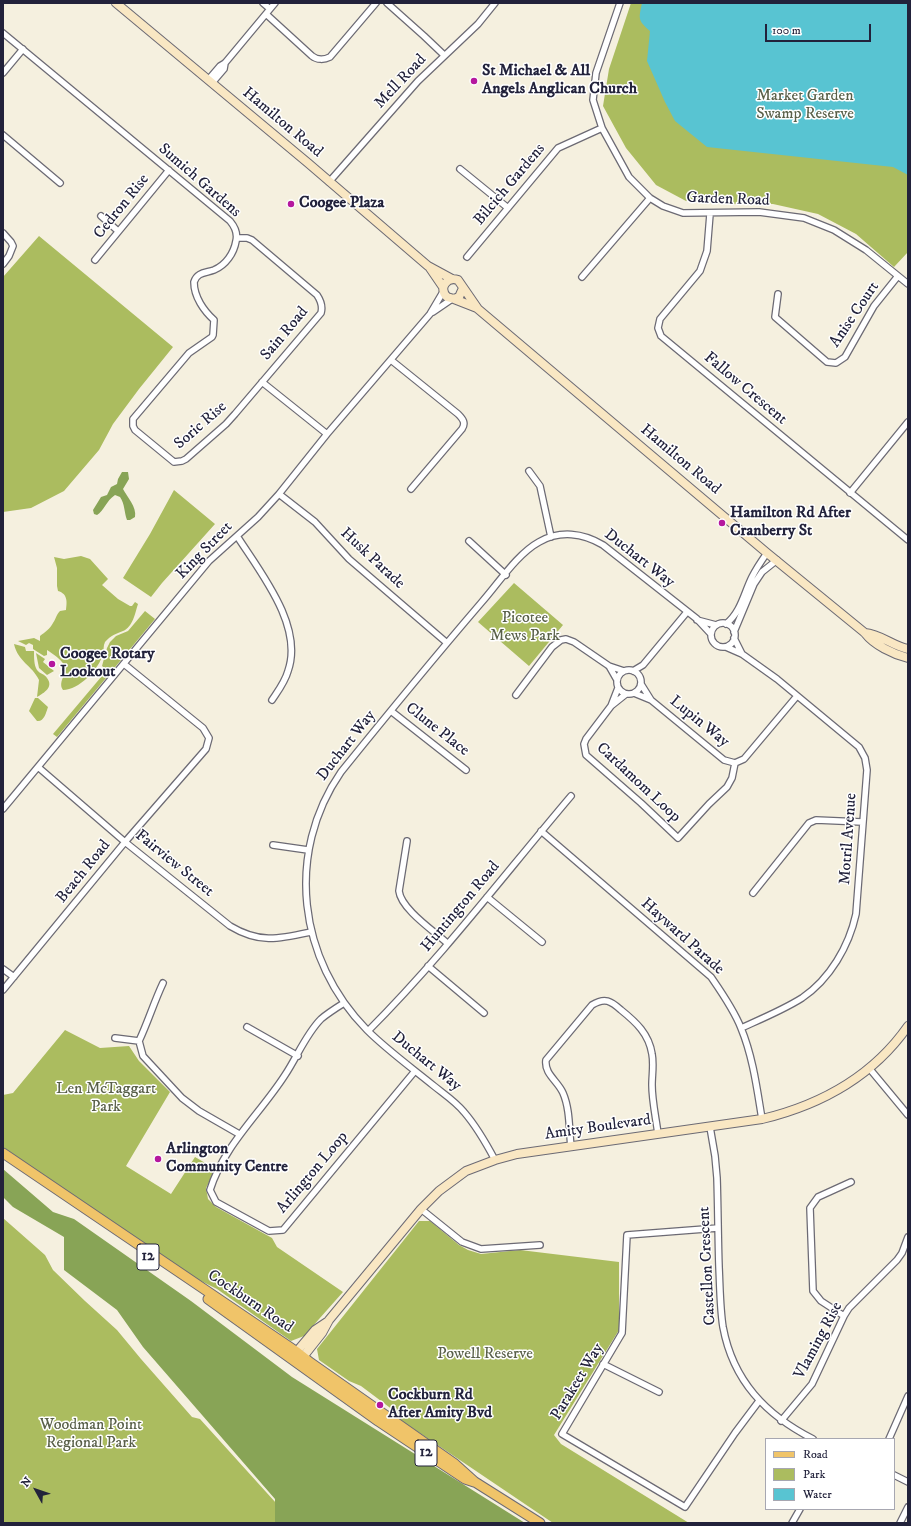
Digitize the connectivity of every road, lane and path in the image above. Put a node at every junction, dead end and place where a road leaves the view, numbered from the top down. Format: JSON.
{"nodes":[{"id":1,"x":116,"y":3,"type":"edge"},
{"id":2,"x":263,"y":3,"type":"edge"},
{"id":3,"x":275,"y":3,"type":"edge"},
{"id":4,"x":376,"y":3,"type":"edge"},
{"id":5,"x":387,"y":3,"type":"edge"},
{"id":6,"x":495,"y":3,"type":"edge"},
{"id":7,"x":620,"y":3,"type":"edge"},
{"id":8,"x":270,"y":9,"type":"junction"},
{"id":9,"x":266,"y":14,"type":"junction"},
{"id":10,"x":3,"y":33,"type":"edge"},
{"id":11,"x":23,"y":49,"type":"junction"},
{"id":12,"x":444,"y":55,"type":"junction"},
{"id":13,"x":3,"y":73,"type":"edge"},
{"id":14,"x":210,"y":82,"type":"junction"},
{"id":15,"x":602,"y":128,"type":"junction"},
{"id":16,"x":3,"y":135,"type":"edge"},
{"id":17,"x":460,"y":169,"type":"dead end"},
{"id":18,"x":169,"y":170,"type":"junction"},
{"id":19,"x":329,"y":182,"type":"junction"},
{"id":20,"x":60,"y":183,"type":"dead end"},
{"id":21,"x":650,"y":198,"type":"junction"},
{"id":22,"x":508,"y":208,"type":"junction"},
{"id":23,"x":710,"y":214,"type":"junction"},
{"id":24,"x":101,"y":216,"type":"dead end"},
{"id":25,"x":118,"y":231,"type":"junction"},
{"id":26,"x":3,"y":233,"type":"edge"},
{"id":27,"x":237,"y":238,"type":"junction"},
{"id":28,"x":467,"y":257,"type":"dead end"},
{"id":29,"x":95,"y":260,"type":"dead end"},
{"id":30,"x":3,"y":264,"type":"edge"},
{"id":31,"x":428,"y":266,"type":"junction"},
{"id":32,"x":898,"y":276,"type":"junction"},
{"id":33,"x":582,"y":277,"type":"dead end"},
{"id":34,"x":452,"y":279,"type":"junction"},
{"id":35,"x":908,"y":284,"type":"edge"},
{"id":36,"x":463,"y":288,"type":"junction"},
{"id":37,"x":443,"y":290,"type":"junction"},
{"id":38,"x":778,"y":294,"type":"dead end"},
{"id":39,"x":453,"y":299,"type":"junction"},
{"id":40,"x":478,"y":309,"type":"junction"},
{"id":41,"x":430,"y":314,"type":"junction"},
{"id":42,"x":391,"y":360,"type":"junction"},
{"id":43,"x":262,"y":382,"type":"junction"},
{"id":44,"x":908,"y":422,"type":"edge"},
{"id":45,"x":133,"y":426,"type":"joint"},
{"id":46,"x":327,"y":434,"type":"junction"},
{"id":47,"x":530,"y":470,"type":"dead end"},
{"id":48,"x":411,"y":489,"type":"dead end"},
{"id":49,"x":850,"y":493,"type":"junction"},
{"id":50,"x":279,"y":494,"type":"junction"},
{"id":51,"x":237,"y":536,"type":"junction"},
{"id":52,"x":551,"y":537,"type":"junction"},
{"id":53,"x":908,"y":540,"type":"edge"},
{"id":54,"x":469,"y":541,"type":"dead end"},
{"id":55,"x":767,"y":552,"type":"junction"},
{"id":56,"x":777,"y":560,"type":"junction"},
{"id":57,"x":506,"y":574,"type":"junction"},
{"id":58,"x":687,"y":612,"type":"junction"},
{"id":59,"x":697,"y":620,"type":"junction"},
{"id":60,"x":726,"y":624,"type":"junction"},
{"id":61,"x":716,"y":625,"type":"junction"},
{"id":62,"x":711,"y":634,"type":"junction"},
{"id":63,"x":734,"y":635,"type":"junction"},
{"id":64,"x":447,"y":643,"type":"junction"},
{"id":65,"x":726,"y":646,"type":"junction"},
{"id":66,"x":906,"y":653,"type":"edge"},
{"id":67,"x":742,"y":654,"type":"junction"},
{"id":68,"x":124,"y":664,"type":"junction"},
{"id":69,"x":643,"y":665,"type":"junction"},
{"id":70,"x":609,"y":666,"type":"junction"},
{"id":71,"x":624,"y":671,"type":"junction"},
{"id":72,"x":633,"y":671,"type":"junction"},
{"id":73,"x":640,"y":678,"type":"junction"},
{"id":74,"x":617,"y":680,"type":"junction"},
{"id":75,"x":641,"y":684,"type":"junction"},
{"id":76,"x":618,"y":688,"type":"junction"},
{"id":77,"x":634,"y":693,"type":"junction"},
{"id":78,"x":626,"y":694,"type":"junction"},
{"id":79,"x":516,"y":696,"type":"dead end"},
{"id":80,"x":797,"y":696,"type":"junction"},
{"id":81,"x":272,"y":700,"type":"dead end"},
{"id":82,"x":651,"y":700,"type":"junction"},
{"id":83,"x":611,"y":706,"type":"junction"},
{"id":84,"x":391,"y":711,"type":"junction"},
{"id":85,"x":734,"y":763,"type":"junction"},
{"id":86,"x":38,"y":768,"type":"junction"},
{"id":87,"x":466,"y":770,"type":"dead end"},
{"id":88,"x":571,"y":796,"type":"dead end"},
{"id":89,"x":3,"y":809,"type":"edge"},
{"id":90,"x":862,"y":822,"type":"junction"},
{"id":91,"x":541,"y":831,"type":"junction"},
{"id":92,"x":407,"y":841,"type":"dead end"},
{"id":93,"x":125,"y":842,"type":"junction"},
{"id":94,"x":273,"y":845,"type":"dead end"},
{"id":95,"x":308,"y":850,"type":"junction"},
{"id":96,"x":753,"y":892,"type":"dead end"},
{"id":97,"x":487,"y":897,"type":"junction"},
{"id":98,"x":310,"y":932,"type":"junction"},
{"id":99,"x":542,"y":942,"type":"dead end"},
{"id":100,"x":447,"y":943,"type":"junction"},
{"id":101,"x":428,"y":966,"type":"junction"},
{"id":102,"x":3,"y":969,"type":"edge"},
{"id":103,"x":14,"y":977,"type":"junction"},
{"id":104,"x":163,"y":983,"type":"dead end"},
{"id":105,"x":3,"y":990,"type":"edge"},
{"id":106,"x":344,"y":1003,"type":"junction"},
{"id":107,"x":484,"y":1013,"type":"dead end"},
{"id":108,"x":247,"y":1026,"type":"dead end"},
{"id":109,"x":908,"y":1026,"type":"edge"},
{"id":110,"x":741,"y":1028,"type":"junction"},
{"id":111,"x":368,"y":1031,"type":"junction"},
{"id":112,"x":115,"y":1038,"type":"dead end"},
{"id":113,"x":139,"y":1041,"type":"junction"},
{"id":114,"x":298,"y":1056,"type":"junction"},
{"id":115,"x":869,"y":1068,"type":"junction"},
{"id":116,"x":415,"y":1071,"type":"junction"},
{"id":117,"x":908,"y":1115,"type":"edge"},
{"id":118,"x":762,"y":1119,"type":"junction"},
{"id":119,"x":710,"y":1127,"type":"junction"},
{"id":120,"x":239,"y":1134,"type":"junction"},
{"id":121,"x":658,"y":1134,"type":"junction"},
{"id":122,"x":571,"y":1147,"type":"junction"},
{"id":123,"x":3,"y":1154,"type":"edge"},
{"id":124,"x":3,"y":1158,"type":"edge"},
{"id":125,"x":495,"y":1160,"type":"junction"},
{"id":126,"x":851,"y":1182,"type":"dead end"},
{"id":127,"x":422,"y":1210,"type":"junction"},
{"id":128,"x":718,"y":1228,"type":"junction"},
{"id":129,"x":908,"y":1237,"type":"edge"},
{"id":130,"x":540,"y":1245,"type":"dead end"},
{"id":131,"x":844,"y":1316,"type":"junction"},
{"id":132,"x":297,"y":1358,"type":"junction"},
{"id":133,"x":603,"y":1364,"type":"junction"},
{"id":134,"x":659,"y":1392,"type":"dead end"},
{"id":135,"x":908,"y":1396,"type":"edge"},
{"id":136,"x":760,"y":1401,"type":"junction"},
{"id":137,"x":782,"y":1420,"type":"junction"},
{"id":138,"x":811,"y":1438,"type":"edge"},
{"id":139,"x":889,"y":1438,"type":"edge"},
{"id":140,"x":895,"y":1476,"type":"edge"},
{"id":141,"x":908,"y":1482,"type":"edge"},
{"id":142,"x":908,"y":1507,"type":"edge"},
{"id":143,"x":799,"y":1510,"type":"edge"},
{"id":144,"x":540,"y":1523,"type":"edge"},
{"id":145,"x":792,"y":1523,"type":"edge"},
{"id":146,"x":900,"y":1523,"type":"edge"}],
"edges":[{"from":1,"to":14,"type":"main road","name":"Hamilton Road"},
{"from":2,"to":8,"type":"street"},
{"from":3,"to":8,"type":"street"},
{"from":4,"to":9,"type":"street"},
{"from":5,"to":12,"type":"street"},
{"from":6,"to":12,"type":"street","name":"Mell Road"},
{"from":7,"to":15,"type":"street","name":"Garden Road"},
{"from":8,"to":9,"type":"street"},
{"from":9,"to":14,"type":"street"},
{"from":10,"to":11,"type":"street","name":"Sumich Gardens"},
{"from":11,"to":13,"type":"street"},
{"from":11,"to":18,"type":"street","name":"Sumich Gardens"},
{"from":12,"to":19,"type":"street","name":"Mell Road"},
{"from":14,"to":19,"type":"main road","name":"Hamilton Road"},
{"from":15,"to":21,"type":"street","name":"Garden Road"},
{"from":15,"to":22,"type":"street","name":"Bilcich Gardens"},
{"from":16,"to":20,"type":"street"},
{"from":17,"to":22,"type":"street"},
{"from":18,"to":25,"type":"street","name":"Cedron Rise"},
{"from":18,"to":27,"type":"street","name":"Sumich Gardens"},
{"from":19,"to":31,"type":"main road","name":"Hamilton Road"},
{"from":21,"to":23,"type":"street","name":"Garden Road"},
{"from":21,"to":33,"type":"street"},
{"from":22,"to":28,"type":"street","name":"Bilcich Gardens"},
{"from":23,"to":32,"type":"street","name":"Garden Road"},
{"from":23,"to":49,"type":"street","name":"Fallow Crescent"},
{"from":24,"to":25,"type":"street"},
{"from":25,"to":29,"type":"street","name":"Cedron Rise"},
{"from":26,"to":30,"type":"street"},
{"from":27,"to":43,"type":"street","name":"Sain Road"},
{"from":27,"to":45,"type":"street","name":"Sumich Gardens"},
{"from":31,"to":34,"type":"main road","name":"Hamilton Road"},
{"from":31,"to":37,"type":"main road","name":"Hamilton Road"},
{"from":32,"to":35,"type":"street","name":"Garden Road"},
{"from":32,"to":38,"type":"street","name":"Anise Court"},
{"from":34,"to":36,"type":"main road"},
{"from":34,"to":37,"type":"main road"},
{"from":36,"to":39,"type":"main road"},
{"from":36,"to":40,"type":"main road","name":"Hamilton Road"},
{"from":37,"to":39,"type":"main road"},
{"from":37,"to":41,"type":"street","name":"King Street"},
{"from":39,"to":40,"type":"main road","name":"Hamilton Road"},
{"from":39,"to":41,"type":"street","name":"King Street"},
{"from":40,"to":55,"type":"main road","name":"Hamilton Road"},
{"from":41,"to":42,"type":"street","name":"King Street"},
{"from":42,"to":46,"type":"street","name":"King Street"},
{"from":42,"to":48,"type":"street"},
{"from":43,"to":45,"type":"street","name":"Soric Rise"},
{"from":43,"to":46,"type":"street","name":"Sain Road"},
{"from":44,"to":49,"type":"street"},
{"from":46,"to":50,"type":"street","name":"King Street"},
{"from":47,"to":52,"type":"street"},
{"from":49,"to":53,"type":"street","name":"Fallow Crescent"},
{"from":50,"to":51,"type":"street","name":"King Street"},
{"from":50,"to":64,"type":"street","name":"Husk Parade"},
{"from":51,"to":68,"type":"street","name":"King Street"},
{"from":51,"to":81,"type":"street"},
{"from":52,"to":57,"type":"street","name":"Duchart Way"},
{"from":52,"to":58,"type":"street","name":"Duchart Way"},
{"from":54,"to":57,"type":"street"},
{"from":55,"to":56,"type":"main road","name":"Hamilton Road"},
{"from":55,"to":60,"type":"street"},
{"from":56,"to":63,"type":"street"},
{"from":56,"to":66,"type":"main road","name":"Hamilton Road"},
{"from":57,"to":64,"type":"street","name":"Duchart Way"},
{"from":58,"to":59,"type":"street","name":"Duchart Way"},
{"from":58,"to":69,"type":"street"},
{"from":59,"to":61,"type":"street","name":"Duchart Way"},
{"from":59,"to":62,"type":"street","name":"Duchart Way"},
{"from":60,"to":61,"type":"street"},
{"from":60,"to":63,"type":"street"},
{"from":61,"to":62,"type":"street"},
{"from":62,"to":65,"type":"street"},
{"from":63,"to":65,"type":"street"},
{"from":63,"to":67,"type":"street","name":"Motril Avenue"},
{"from":64,"to":84,"type":"street","name":"Duchart Way"},
{"from":65,"to":67,"type":"street","name":"Motril Avenue"},
{"from":67,"to":80,"type":"street","name":"Motril Avenue"},
{"from":68,"to":86,"type":"street","name":"King Street"},
{"from":68,"to":93,"type":"street","name":"Beach Road"},
{"from":69,"to":72,"type":"street"},
{"from":69,"to":73,"type":"street"},
{"from":70,"to":71,"type":"street"},
{"from":70,"to":74,"type":"street"},
{"from":70,"to":79,"type":"street"},
{"from":71,"to":72,"type":"street"},
{"from":71,"to":74,"type":"street"},
{"from":72,"to":73,"type":"street"},
{"from":73,"to":75,"type":"street"},
{"from":74,"to":76,"type":"street"},
{"from":75,"to":77,"type":"street"},
{"from":75,"to":82,"type":"street","name":"Lupin Way"},
{"from":76,"to":78,"type":"street"},
{"from":76,"to":83,"type":"street","name":"Cardamom Loop"},
{"from":77,"to":78,"type":"street"},
{"from":77,"to":82,"type":"street","name":"Lupin Way"},
{"from":78,"to":83,"type":"street","name":"Cardamom Loop"},
{"from":80,"to":85,"type":"street","name":"Lupin Way"},
{"from":80,"to":90,"type":"street","name":"Motril Avenue"},
{"from":82,"to":85,"type":"street","name":"Lupin Way"},
{"from":83,"to":85,"type":"street","name":"Cardamom Loop"},
{"from":84,"to":87,"type":"street","name":"Clune Place"},
{"from":84,"to":95,"type":"street","name":"Duchart Way"},
{"from":86,"to":89,"type":"street","name":"King Street"},
{"from":86,"to":93,"type":"street","name":"Fairview Street"},
{"from":88,"to":91,"type":"street","name":"Huntington Road"},
{"from":90,"to":96,"type":"street"},
{"from":90,"to":110,"type":"street","name":"Motril Avenue"},
{"from":91,"to":97,"type":"street","name":"Huntington Road"},
{"from":91,"to":110,"type":"street","name":"Hayward Parade"},
{"from":92,"to":100,"type":"street"},
{"from":93,"to":98,"type":"street","name":"Fairview Street"},
{"from":93,"to":103,"type":"street","name":"Beach Road"},
{"from":94,"to":95,"type":"street"},
{"from":95,"to":98,"type":"street","name":"Duchart Way"},
{"from":97,"to":99,"type":"street"},
{"from":97,"to":100,"type":"street","name":"Huntington Road"},
{"from":98,"to":106,"type":"street","name":"Duchart Way"},
{"from":100,"to":101,"type":"street","name":"Huntington Road"},
{"from":101,"to":107,"type":"street"},
{"from":101,"to":111,"type":"street","name":"Huntington Road"},
{"from":102,"to":103,"type":"street"},
{"from":103,"to":105,"type":"street","name":"Beach Road"},
{"from":104,"to":113,"type":"street"},
{"from":106,"to":111,"type":"street","name":"Duchart Way"},
{"from":106,"to":114,"type":"street","name":"Arlington Loop"},
{"from":108,"to":114,"type":"street"},
{"from":109,"to":115,"type":"main road","name":"Amity Boulevard"},
{"from":110,"to":118,"type":"street","name":"Hayward Parade"},
{"from":111,"to":116,"type":"street","name":"Duchart Way"},
{"from":112,"to":113,"type":"street"},
{"from":113,"to":120,"type":"street"},
{"from":114,"to":120,"type":"street","name":"Arlington Loop"},
{"from":115,"to":117,"type":"street"},
{"from":115,"to":118,"type":"main road","name":"Amity Boulevard"},
{"from":116,"to":120,"type":"street","name":"Arlington Loop"},
{"from":116,"to":125,"type":"street","name":"Duchart Way"},
{"from":118,"to":119,"type":"main road","name":"Amity Boulevard"},
{"from":119,"to":121,"type":"main road","name":"Amity Boulevard"},
{"from":119,"to":128,"type":"street","name":"Castellon Crescent"},
{"from":121,"to":122,"type":"main road","name":"Amity Boulevard"},
{"from":121,"to":122,"type":"street"},
{"from":122,"to":125,"type":"main road","name":"Amity Boulevard"},
{"from":123,"to":132,"type":"main road","name":"Cockburn Road","number":"12"},
{"from":124,"to":132,"type":"main road","name":"Cockburn Road","number":"12"},
{"from":125,"to":127,"type":"main road","name":"Amity Boulevard"},
{"from":126,"to":131,"type":"street"},
{"from":127,"to":130,"type":"street"},
{"from":127,"to":132,"type":"main road","name":"Amity Boulevard"},
{"from":128,"to":133,"type":"street","name":"Parakeet Way"},
{"from":128,"to":136,"type":"street","name":"Castellon Crescent"},
{"from":129,"to":131,"type":"street","name":"Vlaming Rise"},
{"from":131,"to":137,"type":"street","name":"Vlaming Rise"},
{"from":132,"to":144,"type":"main road","name":"Cockburn Road","number":"12"},
{"from":133,"to":134,"type":"street"},
{"from":133,"to":136,"type":"street","name":"Parakeet Way"},
{"from":135,"to":139,"type":"street"},
{"from":136,"to":137,"type":"street","name":"Castellon Crescent"},
{"from":137,"to":138,"type":"street","name":"Castellon Crescent"},
{"from":140,"to":141,"type":"street"},
{"from":142,"to":146,"type":"street"},
{"from":143,"to":145,"type":"street"}]}
